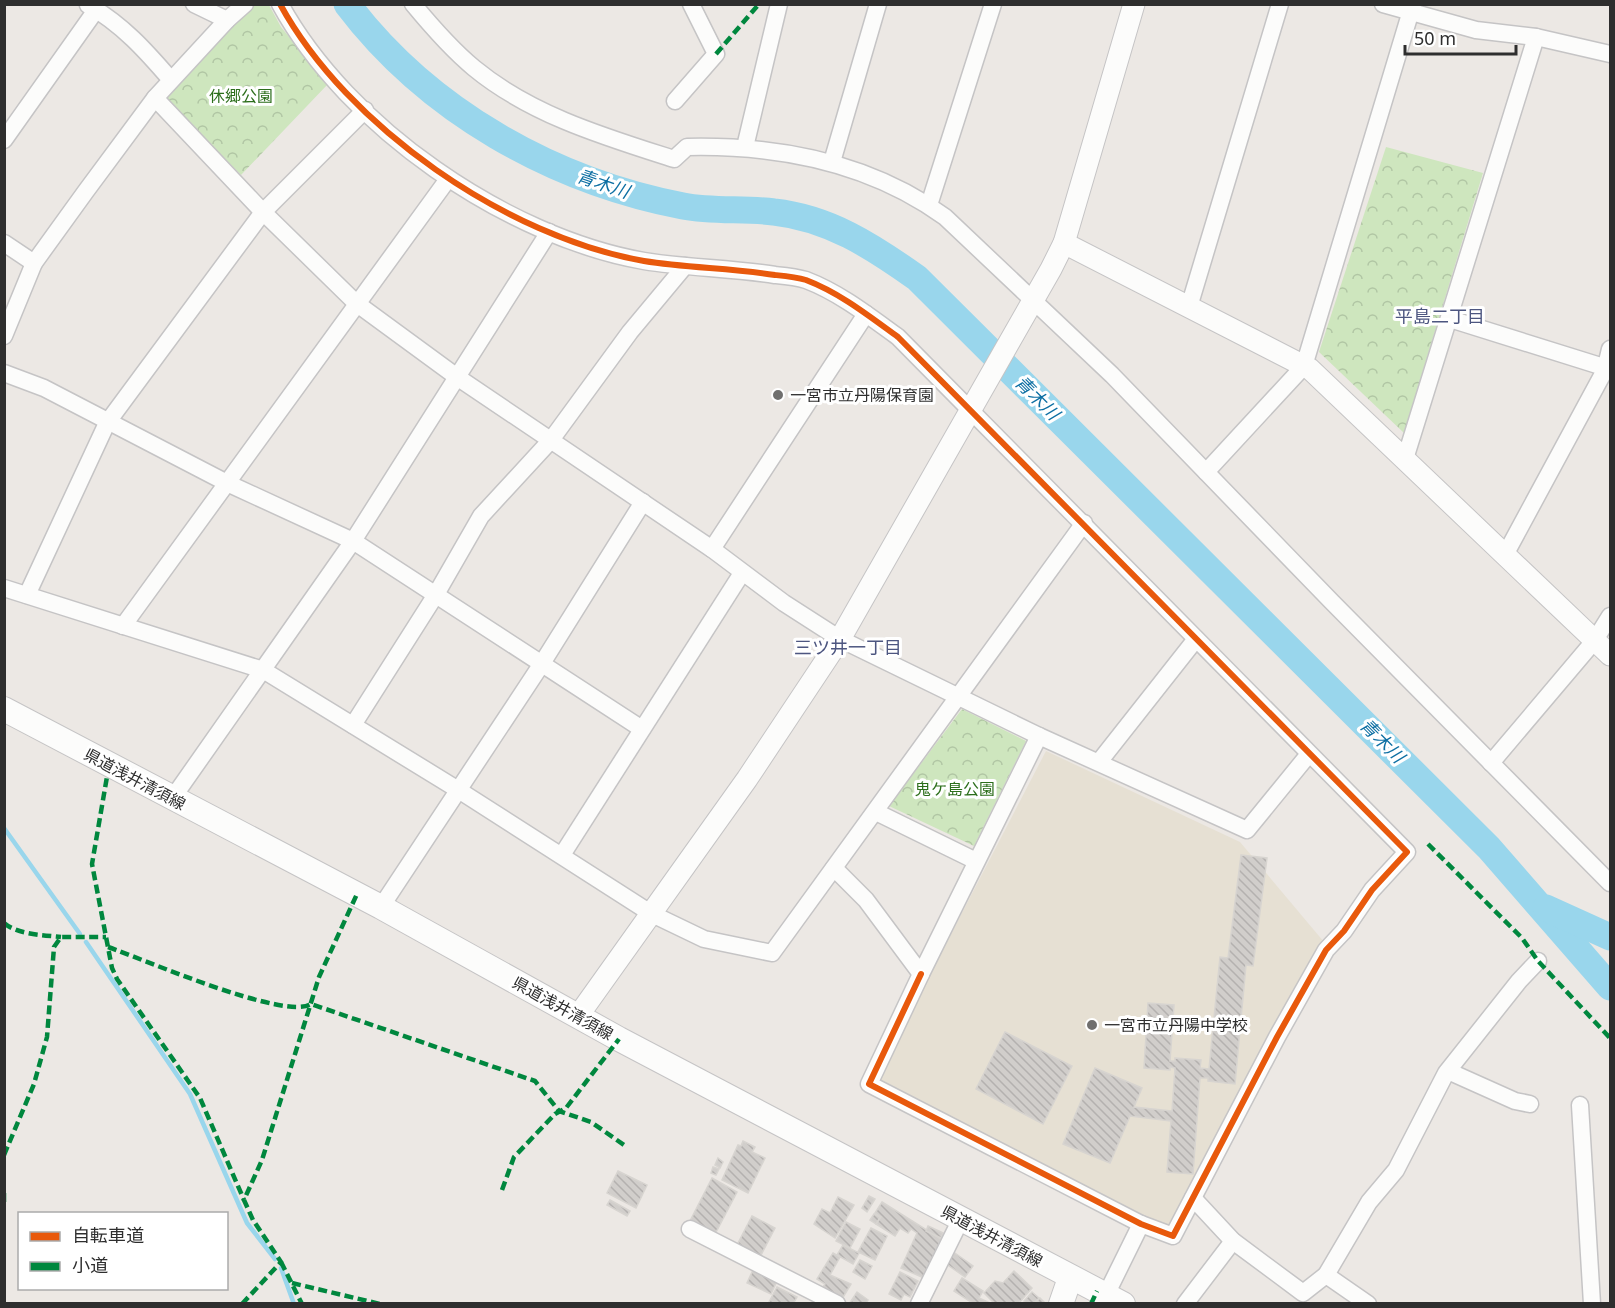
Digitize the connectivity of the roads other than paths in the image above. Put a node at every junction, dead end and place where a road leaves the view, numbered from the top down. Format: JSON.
{"nodes":[{"id":1,"x":194,"y":4,"type":"edge"},
{"id":2,"x":245,"y":4,"type":"edge"},
{"id":3,"x":280,"y":4,"type":"edge"},
{"id":4,"x":413,"y":4,"type":"edge"},
{"id":5,"x":691,"y":4,"type":"edge"},
{"id":6,"x":779,"y":4,"type":"edge"},
{"id":7,"x":878,"y":4,"type":"edge"},
{"id":8,"x":993,"y":4,"type":"edge"},
{"id":9,"x":1134,"y":4,"type":"edge"},
{"id":10,"x":1280,"y":4,"type":"edge"},
{"id":11,"x":1383,"y":4,"type":"edge"},
{"id":12,"x":92,"y":7,"type":"edge"},
{"id":13,"x":1412,"y":9,"type":"edge"},
{"id":14,"x":226,"y":20,"type":"junction"},
{"id":15,"x":1536,"y":37,"type":"junction"},
{"id":16,"x":1611,"y":54,"type":"edge"},
{"id":17,"x":171,"y":80,"type":"junction"},
{"id":18,"x":155,"y":98,"type":"junction"},
{"id":19,"x":675,"y":100,"type":"dead end"},
{"id":20,"x":365,"y":110,"type":"junction"},
{"id":21,"x":10,"y":119,"type":"edge"},
{"id":22,"x":4,"y":140,"type":"edge"},
{"id":23,"x":745,"y":147,"type":"junction"},
{"id":24,"x":832,"y":162,"type":"junction"},
{"id":25,"x":448,"y":179,"type":"junction"},
{"id":26,"x":929,"y":205,"type":"junction"},
{"id":27,"x":264,"y":212,"type":"junction"},
{"id":28,"x":549,"y":232,"type":"junction"},
{"id":29,"x":4,"y":243,"type":"edge"},
{"id":30,"x":1064,"y":243,"type":"junction"},
{"id":31,"x":34,"y":263,"type":"junction"},
{"id":32,"x":685,"y":266,"type":"junction"},
{"id":33,"x":356,"y":303,"type":"junction"},
{"id":34,"x":1029,"y":307,"type":"junction"},
{"id":35,"x":1189,"y":308,"type":"junction"},
{"id":36,"x":866,"y":314,"type":"junction"},
{"id":37,"x":1450,"y":319,"type":"junction"},
{"id":38,"x":4,"y":336,"type":"edge"},
{"id":39,"x":1611,"y":349,"type":"edge"},
{"id":40,"x":1304,"y":366,"type":"junction"},
{"id":41,"x":1608,"y":368,"type":"edge"},
{"id":42,"x":4,"y":373,"type":"edge"},
{"id":43,"x":457,"y":377,"type":"junction"},
{"id":44,"x":975,"y":401,"type":"junction"},
{"id":45,"x":107,"y":423,"type":"junction"},
{"id":46,"x":551,"y":440,"type":"junction"},
{"id":47,"x":1405,"y":459,"type":"junction"},
{"id":48,"x":1206,"y":472,"type":"junction"},
{"id":49,"x":227,"y":483,"type":"junction"},
{"id":50,"x":643,"y":502,"type":"junction"},
{"id":51,"x":1084,"y":524,"type":"junction"},
{"id":52,"x":353,"y":541,"type":"junction"},
{"id":53,"x":712,"y":549,"type":"junction"},
{"id":54,"x":1505,"y":555,"type":"junction"},
{"id":55,"x":742,"y":573,"type":"junction"},
{"id":56,"x":4,"y":588,"type":"edge"},
{"id":57,"x":27,"y":595,"type":"junction"},
{"id":58,"x":435,"y":596,"type":"junction"},
{"id":59,"x":1611,"y":616,"type":"edge"},
{"id":60,"x":123,"y":626,"type":"junction"},
{"id":61,"x":840,"y":639,"type":"junction"},
{"id":62,"x":1196,"y":639,"type":"junction"},
{"id":63,"x":1595,"y":640,"type":"junction"},
{"id":64,"x":1611,"y":655,"type":"edge"},
{"id":65,"x":541,"y":665,"type":"junction"},
{"id":66,"x":263,"y":670,"type":"junction"},
{"id":67,"x":958,"y":697,"type":"junction"},
{"id":68,"x":4,"y":709,"type":"edge"},
{"id":69,"x":353,"y":724,"type":"junction"},
{"id":70,"x":642,"y":729,"type":"junction"},
{"id":71,"x":1039,"y":736,"type":"junction"},
{"id":72,"x":1309,"y":753,"type":"junction"},
{"id":73,"x":1099,"y":762,"type":"junction"},
{"id":74,"x":1491,"y":763,"type":"junction"},
{"id":75,"x":460,"y":791,"type":"junction"},
{"id":76,"x":172,"y":799,"type":"junction"},
{"id":77,"x":876,"y":812,"type":"junction"},
{"id":78,"x":562,"y":855,"type":"junction"},
{"id":79,"x":976,"y":861,"type":"junction"},
{"id":80,"x":834,"y":868,"type":"junction"},
{"id":81,"x":1611,"y":883,"type":"edge"},
{"id":82,"x":381,"y":907,"type":"junction"},
{"id":83,"x":652,"y":914,"type":"junction"},
{"id":84,"x":1538,"y":961,"type":"dead end"},
{"id":85,"x":921,"y":974,"type":"junction"},
{"id":86,"x":578,"y":1016,"type":"junction"},
{"id":87,"x":1448,"y":1071,"type":"junction"},
{"id":88,"x":1530,"y":1104,"type":"dead end"},
{"id":89,"x":1580,"y":1105,"type":"dead end"},
{"id":90,"x":1193,"y":1198,"type":"junction"},
{"id":91,"x":961,"y":1219,"type":"junction"},
{"id":92,"x":1142,"y":1224,"type":"junction"},
{"id":93,"x":690,"y":1229,"type":"dead end"},
{"id":94,"x":1233,"y":1241,"type":"junction"},
{"id":95,"x":1326,"y":1275,"type":"junction"},
{"id":96,"x":1070,"y":1278,"type":"junction"},
{"id":97,"x":1115,"y":1299,"type":"edge"},
{"id":98,"x":837,"y":1304,"type":"edge"},
{"id":99,"x":919,"y":1304,"type":"edge"},
{"id":100,"x":1061,"y":1304,"type":"edge"},
{"id":101,"x":1185,"y":1304,"type":"edge"},
{"id":102,"x":1368,"y":1304,"type":"edge"},
{"id":103,"x":1592,"y":1304,"type":"edge"}],
"edges":[{"from":1,"to":14,"type":"street"},
{"from":2,"to":14,"type":"street"},
{"from":3,"to":20,"type":"street"},
{"from":4,"to":23,"type":"street"},
{"from":5,"to":19,"type":"street"},
{"from":6,"to":23,"type":"street"},
{"from":7,"to":24,"type":"street"},
{"from":8,"to":26,"type":"street"},
{"from":9,"to":30,"type":"street"},
{"from":10,"to":35,"type":"street"},
{"from":11,"to":13,"type":"street"},
{"from":12,"to":17,"type":"street"},
{"from":12,"to":21,"type":"street"},
{"from":13,"to":15,"type":"street"},
{"from":13,"to":40,"type":"street"},
{"from":14,"to":17,"type":"street"},
{"from":15,"to":16,"type":"street"},
{"from":15,"to":37,"type":"street"},
{"from":17,"to":18,"type":"street"},
{"from":18,"to":27,"type":"street"},
{"from":18,"to":31,"type":"street"},
{"from":20,"to":25,"type":"street"},
{"from":20,"to":27,"type":"street"},
{"from":21,"to":22,"type":"street"},
{"from":23,"to":24,"type":"street"},
{"from":24,"to":26,"type":"street"},
{"from":25,"to":28,"type":"street"},
{"from":25,"to":33,"type":"street"},
{"from":26,"to":34,"type":"street"},
{"from":27,"to":33,"type":"street"},
{"from":27,"to":45,"type":"street"},
{"from":28,"to":32,"type":"street"},
{"from":28,"to":43,"type":"street"},
{"from":29,"to":31,"type":"street"},
{"from":30,"to":34,"type":"street"},
{"from":30,"to":35,"type":"street"},
{"from":31,"to":38,"type":"street"},
{"from":32,"to":36,"type":"street"},
{"from":32,"to":46,"type":"street"},
{"from":33,"to":43,"type":"street"},
{"from":33,"to":49,"type":"street"},
{"from":34,"to":44,"type":"street"},
{"from":34,"to":48,"type":"street"},
{"from":35,"to":40,"type":"street"},
{"from":36,"to":44,"type":"street"},
{"from":36,"to":53,"type":"street"},
{"from":37,"to":41,"type":"street"},
{"from":37,"to":47,"type":"street"},
{"from":39,"to":41,"type":"street"},
{"from":40,"to":47,"type":"street"},
{"from":40,"to":48,"type":"street"},
{"from":41,"to":54,"type":"street"},
{"from":42,"to":45,"type":"street"},
{"from":43,"to":46,"type":"street"},
{"from":43,"to":52,"type":"street"},
{"from":44,"to":51,"type":"street"},
{"from":44,"to":61,"type":"street"},
{"from":45,"to":49,"type":"street"},
{"from":45,"to":57,"type":"street"},
{"from":46,"to":50,"type":"street"},
{"from":46,"to":58,"type":"street"},
{"from":47,"to":54,"type":"street"},
{"from":48,"to":74,"type":"street"},
{"from":49,"to":52,"type":"street"},
{"from":49,"to":60,"type":"street"},
{"from":50,"to":53,"type":"street"},
{"from":50,"to":65,"type":"street"},
{"from":51,"to":62,"type":"street"},
{"from":51,"to":67,"type":"street"},
{"from":52,"to":58,"type":"street"},
{"from":52,"to":66,"type":"street"},
{"from":53,"to":55,"type":"street"},
{"from":54,"to":63,"type":"street"},
{"from":55,"to":61,"type":"street"},
{"from":55,"to":70,"type":"street"},
{"from":56,"to":57,"type":"street"},
{"from":57,"to":60,"type":"street"},
{"from":58,"to":65,"type":"street"},
{"from":58,"to":69,"type":"street"},
{"from":59,"to":63,"type":"street"},
{"from":60,"to":66,"type":"street"},
{"from":61,"to":67,"type":"street"},
{"from":61,"to":83,"type":"street"},
{"from":62,"to":72,"type":"street"},
{"from":62,"to":73,"type":"street"},
{"from":63,"to":64,"type":"street"},
{"from":63,"to":74,"type":"street"},
{"from":65,"to":70,"type":"street"},
{"from":65,"to":75,"type":"street"},
{"from":66,"to":69,"type":"street"},
{"from":66,"to":76,"type":"street"},
{"from":67,"to":71,"type":"street"},
{"from":67,"to":77,"type":"street"},
{"from":68,"to":76,"type":"main road","name":"県道浅井清須線"},
{"from":69,"to":75,"type":"street"},
{"from":70,"to":78,"type":"street"},
{"from":71,"to":73,"type":"street"},
{"from":71,"to":79,"type":"street"},
{"from":72,"to":73,"type":"street"},
{"from":72,"to":90,"type":"street"},
{"from":74,"to":81,"type":"street"},
{"from":75,"to":78,"type":"street"},
{"from":75,"to":82,"type":"street"},
{"from":76,"to":82,"type":"main road","name":"県道浅井清須線"},
{"from":77,"to":79,"type":"street"},
{"from":77,"to":80,"type":"street"},
{"from":78,"to":83,"type":"street"},
{"from":79,"to":85,"type":"street"},
{"from":80,"to":83,"type":"street"},
{"from":80,"to":85,"type":"street"},
{"from":82,"to":86,"type":"main road","name":"県道浅井清須線"},
{"from":83,"to":86,"type":"street"},
{"from":84,"to":87,"type":"street"},
{"from":85,"to":92,"type":"street"},
{"from":86,"to":91,"type":"main road","name":"県道浅井清須線"},
{"from":87,"to":88,"type":"street"},
{"from":87,"to":95,"type":"street"},
{"from":89,"to":103,"type":"street"},
{"from":90,"to":92,"type":"street"},
{"from":90,"to":94,"type":"street"},
{"from":91,"to":96,"type":"main road","name":"県道浅井清須線"},
{"from":91,"to":99,"type":"street"},
{"from":92,"to":97,"type":"street"},
{"from":93,"to":98,"type":"street"},
{"from":94,"to":95,"type":"street"},
{"from":94,"to":101,"type":"street"},
{"from":95,"to":102,"type":"street"},
{"from":96,"to":97,"type":"main road","name":"県道浅井清須線"},
{"from":96,"to":100,"type":"main road"}]}
